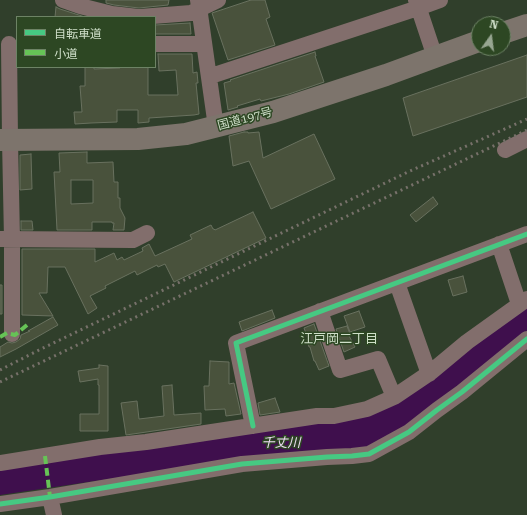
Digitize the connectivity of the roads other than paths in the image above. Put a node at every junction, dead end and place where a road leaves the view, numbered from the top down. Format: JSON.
{"nodes":[{"id":1,"x":63,"y":0,"type":"edge"},
{"id":2,"x":218,"y":0,"type":"edge"},
{"id":3,"x":440,"y":0,"type":"edge"},
{"id":4,"x":199,"y":4,"type":"edge"},
{"id":5,"x":417,"y":4,"type":"edge"},
{"id":6,"x":130,"y":16,"type":"edge"},
{"id":7,"x":152,"y":16,"type":"edge"},
{"id":8,"x":527,"y":25,"type":"edge"},
{"id":9,"x":511,"y":30,"type":"edge"},
{"id":10,"x":9,"y":44,"type":"edge"},
{"id":11,"x":156,"y":44,"type":"edge"},
{"id":12,"x":204,"y":44,"type":"junction"},
{"id":13,"x":471,"y":44,"type":"edge"},
{"id":14,"x":435,"y":57,"type":"junction"},
{"id":15,"x":209,"y":75,"type":"junction"},
{"id":16,"x":216,"y":127,"type":"junction"},
{"id":17,"x":527,"y":139,"type":"edge"},
{"id":18,"x":5,"y":140,"type":"edge"},
{"id":19,"x":505,"y":150,"type":"dead end"},
{"id":20,"x":147,"y":233,"type":"dead end"},
{"id":21,"x":527,"y":234,"type":"edge"},
{"id":22,"x":6,"y":239,"type":"edge"},
{"id":23,"x":499,"y":244,"type":"junction"},
{"id":24,"x":397,"y":283,"type":"junction"},
{"id":25,"x":523,"y":302,"type":"edge"},
{"id":26,"x":320,"y":312,"type":"junction"},
{"id":27,"x":12,"y":334,"type":"dead end"},
{"id":28,"x":527,"y":339,"type":"edge"},
{"id":29,"x":428,"y":374,"type":"junction"},
{"id":30,"x":394,"y":397,"type":"junction"},
{"id":31,"x":253,"y":426,"type":"junction"},
{"id":32,"x":0,"y":463,"type":"edge"},
{"id":33,"x":50,"y":497,"type":"junction"},
{"id":34,"x":0,"y":504,"type":"edge"},
{"id":35,"x":54,"y":515,"type":"edge"}],
"edges":[{"from":1,"to":6,"type":"street"},
{"from":2,"to":4,"type":"street"},
{"from":3,"to":5,"type":"street"},
{"from":4,"to":7,"type":"street"},
{"from":4,"to":12,"type":"street"},
{"from":5,"to":14,"type":"street"},
{"from":5,"to":15,"type":"street"},
{"from":8,"to":9,"type":"highway"},
{"from":10,"to":18,"type":"street"},
{"from":11,"to":12,"type":"street"},
{"from":12,"to":15,"type":"street"},
{"from":13,"to":14,"type":"highway","name":"国道197号"},
{"from":14,"to":16,"type":"highway","name":"国道197号"},
{"from":15,"to":16,"type":"street"},
{"from":16,"to":18,"type":"highway","name":"国道197号"},
{"from":17,"to":19,"type":"street"},
{"from":18,"to":22,"type":"street"},
{"from":20,"to":22,"type":"street"},
{"from":21,"to":23,"type":"street"},
{"from":22,"to":27,"type":"street"},
{"from":23,"to":24,"type":"street"},
{"from":23,"to":25,"type":"street"},
{"from":24,"to":26,"type":"street"},
{"from":24,"to":29,"type":"street"},
{"from":25,"to":29,"type":"street"},
{"from":26,"to":30,"type":"street"},
{"from":26,"to":31,"type":"street"},
{"from":28,"to":33,"type":"street"},
{"from":29,"to":30,"type":"street"},
{"from":30,"to":31,"type":"street"},
{"from":31,"to":32,"type":"street"},
{"from":33,"to":34,"type":"street"},
{"from":33,"to":35,"type":"street"}]}
